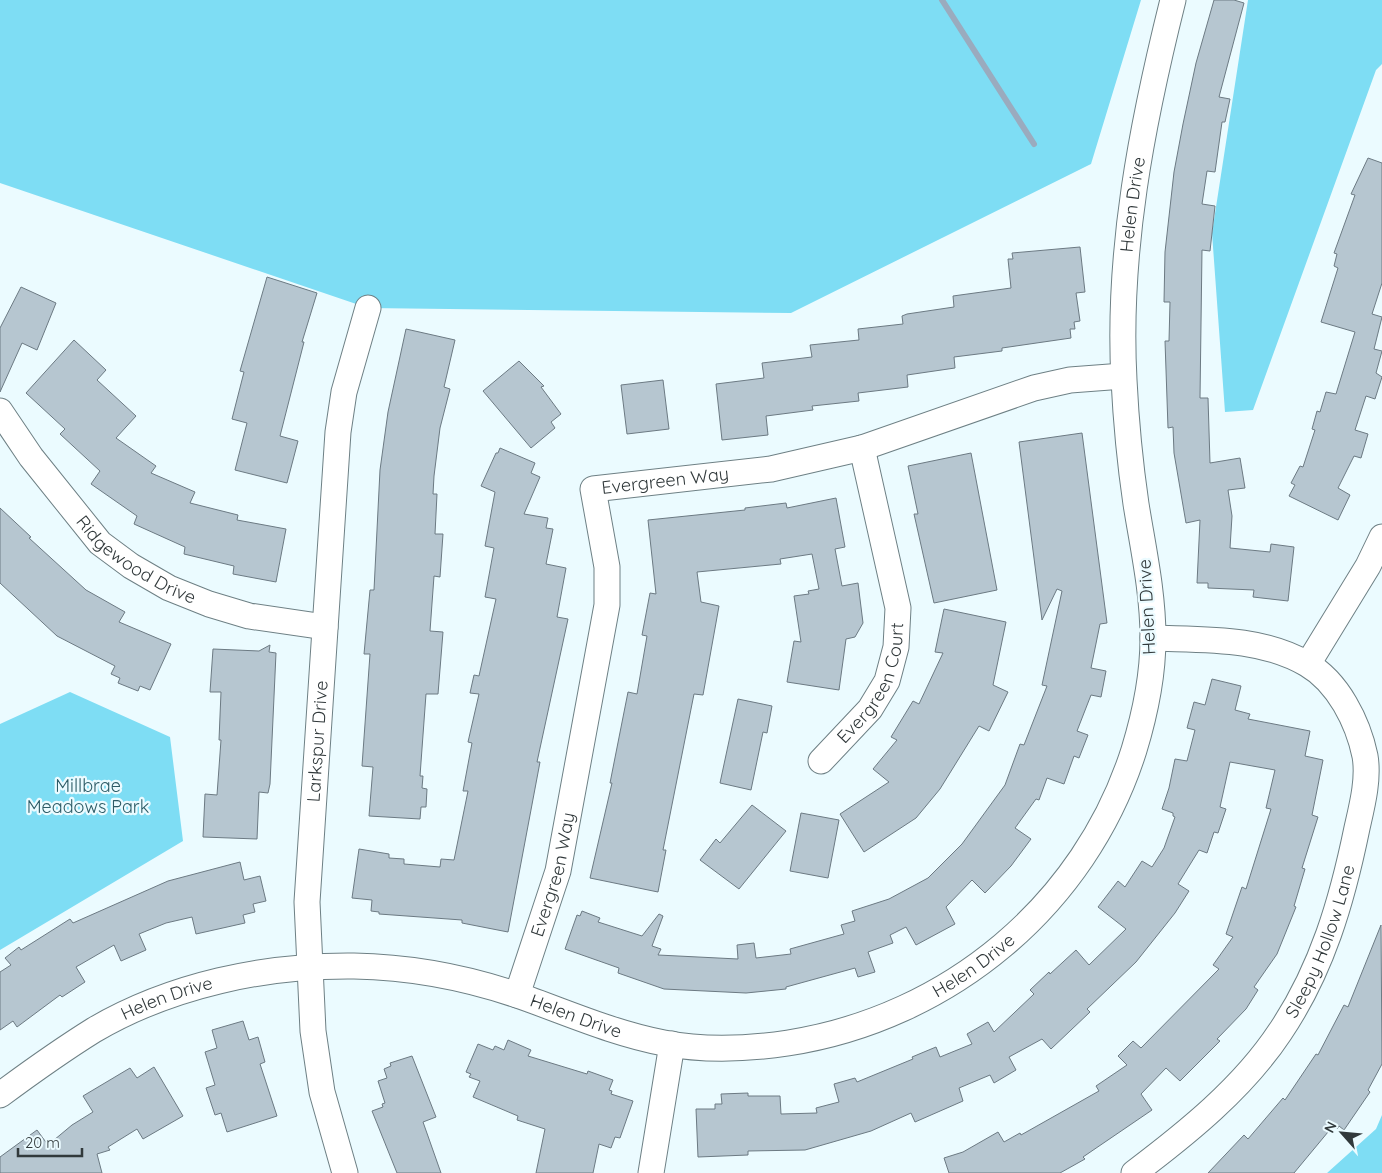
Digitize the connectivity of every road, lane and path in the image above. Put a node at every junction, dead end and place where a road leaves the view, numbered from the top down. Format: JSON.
{"nodes":[{"id":1,"x":1173,"y":0,"type":"edge"},
{"id":2,"x":368,"y":308,"type":"dead end"},
{"id":3,"x":1123,"y":376,"type":"junction"},
{"id":4,"x":0,"y":411,"type":"edge"},
{"id":5,"x":862,"y":448,"type":"junction"},
{"id":6,"x":1382,"y":536,"type":"edge"},
{"id":7,"x":325,"y":627,"type":"junction"},
{"id":8,"x":1153,"y":638,"type":"junction"},
{"id":9,"x":1308,"y":664,"type":"junction"},
{"id":10,"x":821,"y":760,"type":"dead end"},
{"id":11,"x":309,"y":967,"type":"junction"},
{"id":12,"x":517,"y":995,"type":"junction"},
{"id":13,"x":672,"y":1044,"type":"junction"},
{"id":14,"x":0,"y":1094,"type":"edge"},
{"id":15,"x":345,"y":1173,"type":"edge"},
{"id":16,"x":651,"y":1173,"type":"edge"},
{"id":17,"x":1134,"y":1173,"type":"edge"}],
"edges":[{"from":1,"to":3,"type":"street","name":"Helen Drive"},
{"from":2,"to":7,"type":"street","name":"Larkspur Drive"},
{"from":3,"to":5,"type":"street","name":"Evergreen Way"},
{"from":3,"to":8,"type":"street","name":"Helen Drive"},
{"from":4,"to":7,"type":"street","name":"Ridgewood Drive"},
{"from":5,"to":10,"type":"street","name":"Evergreen Court"},
{"from":5,"to":12,"type":"street","name":"Evergreen Way"},
{"from":6,"to":9,"type":"street"},
{"from":7,"to":11,"type":"street","name":"Larkspur Drive"},
{"from":8,"to":9,"type":"street","name":"Sleepy Hollow Lane"},
{"from":8,"to":13,"type":"street","name":"Helen Drive"},
{"from":9,"to":17,"type":"street","name":"Sleepy Hollow Lane"},
{"from":11,"to":12,"type":"street","name":"Helen Drive"},
{"from":11,"to":14,"type":"street","name":"Helen Drive"},
{"from":11,"to":15,"type":"street","name":"Larkspur Drive"},
{"from":12,"to":13,"type":"street","name":"Helen Drive"},
{"from":13,"to":16,"type":"street"}]}
